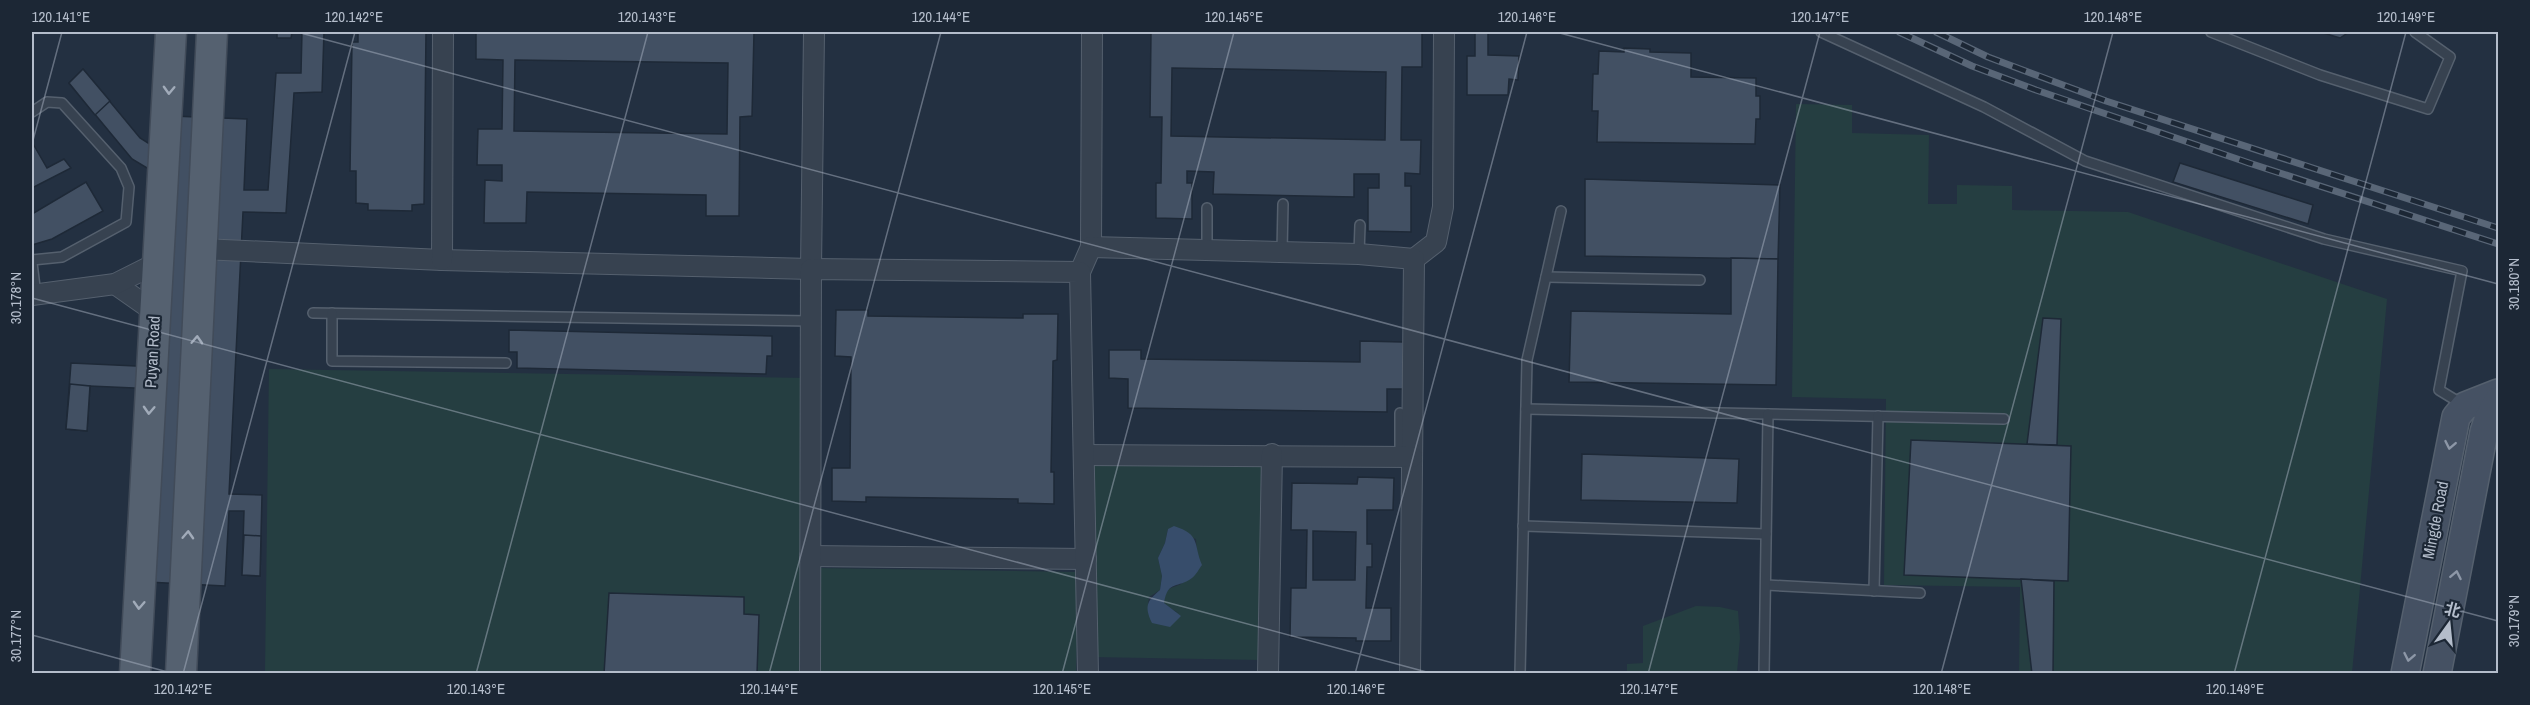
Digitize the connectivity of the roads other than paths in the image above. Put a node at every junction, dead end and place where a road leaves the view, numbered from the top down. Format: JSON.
{"nodes":[{"id":1,"x":171,"y":32,"type":"edge"},
{"id":2,"x":212,"y":32,"type":"edge"},
{"id":3,"x":443,"y":32,"type":"edge"},
{"id":4,"x":814,"y":32,"type":"edge"},
{"id":5,"x":1092,"y":32,"type":"edge"},
{"id":6,"x":1444,"y":32,"type":"edge"},
{"id":7,"x":1821,"y":32,"type":"edge"},
{"id":8,"x":2211,"y":32,"type":"edge"},
{"id":9,"x":2415,"y":32,"type":"edge"},
{"id":10,"x":32,"y":112,"type":"edge"},
{"id":11,"x":1283,"y":204,"type":"dead end"},
{"id":12,"x":1207,"y":208,"type":"dead end"},
{"id":13,"x":1561,"y":211,"type":"dead end"},
{"id":14,"x":1360,"y":225,"type":"dead end"},
{"id":15,"x":1091,"y":247,"type":"junction"},
{"id":16,"x":201,"y":249,"type":"junction"},
{"id":17,"x":1207,"y":250,"type":"junction"},
{"id":18,"x":1282,"y":252,"type":"junction"},
{"id":19,"x":1359,"y":254,"type":"junction"},
{"id":20,"x":1414,"y":259,"type":"junction"},
{"id":21,"x":442,"y":260,"type":"junction"},
{"id":22,"x":32,"y":262,"type":"edge"},
{"id":23,"x":157,"y":263,"type":"junction"},
{"id":24,"x":811,"y":269,"type":"junction"},
{"id":25,"x":1080,"y":272,"type":"junction"},
{"id":26,"x":1546,"y":277,"type":"junction"},
{"id":27,"x":1700,"y":280,"type":"dead end"},
{"id":28,"x":115,"y":284,"type":"junction"},
{"id":29,"x":34,"y":295,"type":"edge"},
{"id":30,"x":154,"y":312,"type":"junction"},
{"id":31,"x":313,"y":312,"type":"dead end"},
{"id":32,"x":332,"y":313,"type":"junction"},
{"id":33,"x":811,"y":321,"type":"junction"},
{"id":34,"x":506,"y":363,"type":"dead end"},
{"id":35,"x":2488,"y":404,"type":"edge"},
{"id":36,"x":1526,"y":409,"type":"junction"},
{"id":37,"x":1400,"y":413,"type":"dead end"},
{"id":38,"x":1768,"y":414,"type":"junction"},
{"id":39,"x":1878,"y":416,"type":"junction"},
{"id":40,"x":2004,"y":419,"type":"dead end"},
{"id":41,"x":1272,"y":454,"type":"junction"},
{"id":42,"x":1084,"y":455,"type":"junction"},
{"id":43,"x":1406,"y":457,"type":"junction"},
{"id":44,"x":1524,"y":526,"type":"junction"},
{"id":45,"x":1766,"y":534,"type":"junction"},
{"id":46,"x":810,"y":556,"type":"junction"},
{"id":47,"x":1086,"y":559,"type":"junction"},
{"id":48,"x":1766,"y":585,"type":"junction"},
{"id":49,"x":1874,"y":591,"type":"junction"},
{"id":50,"x":1920,"y":593,"type":"dead end"},
{"id":51,"x":135,"y":674,"type":"edge"},
{"id":52,"x":181,"y":674,"type":"edge"},
{"id":53,"x":810,"y":674,"type":"edge"},
{"id":54,"x":1088,"y":674,"type":"edge"},
{"id":55,"x":1268,"y":674,"type":"edge"},
{"id":56,"x":1410,"y":674,"type":"edge"},
{"id":57,"x":1521,"y":674,"type":"edge"},
{"id":58,"x":1764,"y":674,"type":"edge"},
{"id":59,"x":2405,"y":674,"type":"edge"},
{"id":60,"x":2437,"y":674,"type":"edge"}],
"edges":[{"from":1,"to":23,"type":"main road","name":"Puyan Road","one_way":true},
{"from":2,"to":16,"type":"main road"},
{"from":3,"to":21,"type":"street"},
{"from":4,"to":24,"type":"street"},
{"from":5,"to":15,"type":"street"},
{"from":6,"to":20,"type":"street"},
{"from":7,"to":35,"type":"lane"},
{"from":8,"to":9,"type":"lane"},
{"from":10,"to":22,"type":"lane"},
{"from":11,"to":18,"type":"lane"},
{"from":12,"to":17,"type":"lane"},
{"from":13,"to":26,"type":"lane"},
{"from":14,"to":19,"type":"lane"},
{"from":15,"to":17,"type":"street"},
{"from":15,"to":25,"type":"street"},
{"from":16,"to":21,"type":"street"},
{"from":52,"to":16,"type":"main road","one_way":true},
{"from":17,"to":18,"type":"street"},
{"from":18,"to":19,"type":"street"},
{"from":19,"to":20,"type":"street"},
{"from":20,"to":43,"type":"street"},
{"from":21,"to":24,"type":"street"},
{"from":22,"to":29,"type":"lane"},
{"from":23,"to":28,"type":"street"},
{"from":23,"to":30,"type":"main road","name":"Puyan Road"},
{"from":24,"to":25,"type":"street"},
{"from":24,"to":33,"type":"street"},
{"from":25,"to":42,"type":"street"},
{"from":26,"to":27,"type":"lane"},
{"from":26,"to":36,"type":"lane"},
{"from":28,"to":29,"type":"street"},
{"from":28,"to":30,"type":"street"},
{"from":30,"to":51,"type":"main road","name":"Puyan Road","one_way":true},
{"from":31,"to":32,"type":"lane"},
{"from":32,"to":33,"type":"lane"},
{"from":32,"to":34,"type":"lane"},
{"from":33,"to":46,"type":"street"},
{"from":35,"to":59,"type":"street","name":"Mingde Road","one_way":true},
{"from":60,"to":35,"type":"street","name":"Mingde Road","one_way":true},
{"from":36,"to":38,"type":"lane"},
{"from":36,"to":44,"type":"lane"},
{"from":37,"to":43,"type":"lane"},
{"from":38,"to":39,"type":"lane"},
{"from":38,"to":45,"type":"lane"},
{"from":39,"to":40,"type":"lane"},
{"from":39,"to":49,"type":"lane"},
{"from":41,"to":42,"type":"street"},
{"from":41,"to":43,"type":"street"},
{"from":41,"to":55,"type":"street"},
{"from":42,"to":47,"type":"street"},
{"from":43,"to":56,"type":"street"},
{"from":44,"to":45,"type":"lane"},
{"from":44,"to":57,"type":"lane"},
{"from":45,"to":48,"type":"lane"},
{"from":46,"to":47,"type":"street"},
{"from":46,"to":53,"type":"street"},
{"from":47,"to":54,"type":"street"},
{"from":48,"to":49,"type":"lane"},
{"from":48,"to":58,"type":"lane"},
{"from":49,"to":50,"type":"lane"}]}
